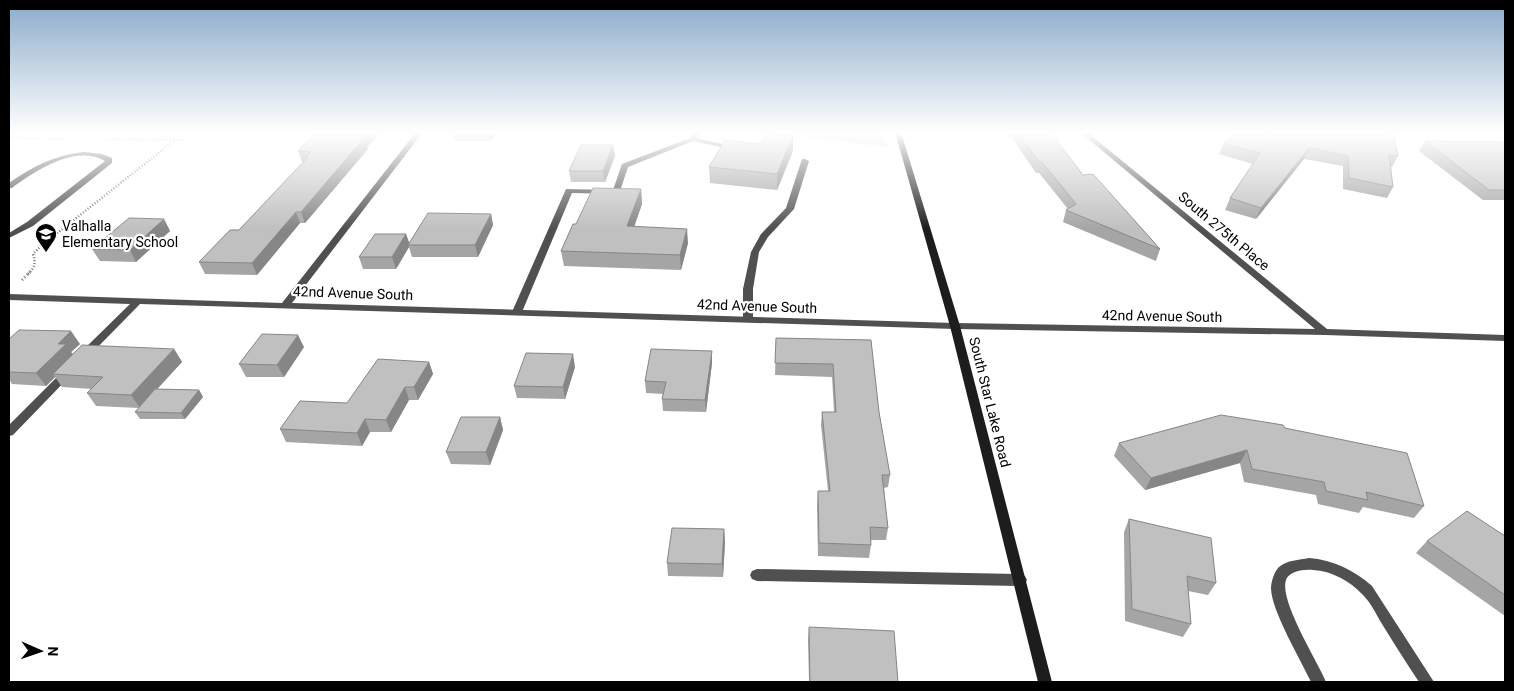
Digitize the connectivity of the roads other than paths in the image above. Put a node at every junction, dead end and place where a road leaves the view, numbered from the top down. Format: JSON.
{"nodes":[{"id":1,"x":43,"y":164,"type":"edge"},
{"id":2,"x":106,"y":164,"type":"edge"},
{"id":3,"x":395,"y":164,"type":"edge"},
{"id":4,"x":629,"y":164,"type":"edge"},
{"id":5,"x":804,"y":164,"type":"edge"},
{"id":6,"x":907,"y":164,"type":"edge"},
{"id":7,"x":1122,"y":164,"type":"edge"},
{"id":8,"x":9,"y":186,"type":"edge"},
{"id":9,"x":9,"y":236,"type":"edge"},
{"id":10,"x":9,"y":298,"type":"edge"},
{"id":11,"x":138,"y":301,"type":"junction"},
{"id":12,"x":285,"y":305,"type":"junction"},
{"id":13,"x":517,"y":312,"type":"junction"},
{"id":14,"x":748,"y":320,"type":"junction"},
{"id":15,"x":955,"y":326,"type":"junction"},
{"id":16,"x":1325,"y":332,"type":"junction"},
{"id":17,"x":1505,"y":338,"type":"edge"},
{"id":18,"x":9,"y":432,"type":"edge"},
{"id":19,"x":757,"y":575,"type":"dead end"},
{"id":20,"x":1020,"y":580,"type":"junction"},
{"id":21,"x":1045,"y":682,"type":"edge"},
{"id":22,"x":1319,"y":682,"type":"edge"},
{"id":23,"x":1427,"y":682,"type":"edge"}],
"edges":[{"from":1,"to":8,"type":"street"},
{"from":2,"to":9,"type":"street"},
{"from":3,"to":12,"type":"street"},
{"from":4,"to":13,"type":"street"},
{"from":5,"to":14,"type":"street"},
{"from":6,"to":15,"type":"street","name":"South Star Lake Road"},
{"from":7,"to":16,"type":"street","name":"South 275th Place"},
{"from":10,"to":11,"type":"street","name":"42nd Avenue South"},
{"from":11,"to":12,"type":"street","name":"42nd Avenue South"},
{"from":11,"to":18,"type":"street"},
{"from":12,"to":13,"type":"street","name":"42nd Avenue South"},
{"from":13,"to":14,"type":"street","name":"42nd Avenue South"},
{"from":14,"to":15,"type":"street","name":"42nd Avenue South"},
{"from":15,"to":16,"type":"street","name":"42nd Avenue South"},
{"from":15,"to":20,"type":"street","name":"South Star Lake Road"},
{"from":16,"to":17,"type":"street","name":"42nd Avenue South"},
{"from":19,"to":20,"type":"street"},
{"from":20,"to":21,"type":"street","name":"South Star Lake Road"},
{"from":22,"to":23,"type":"street"}]}
